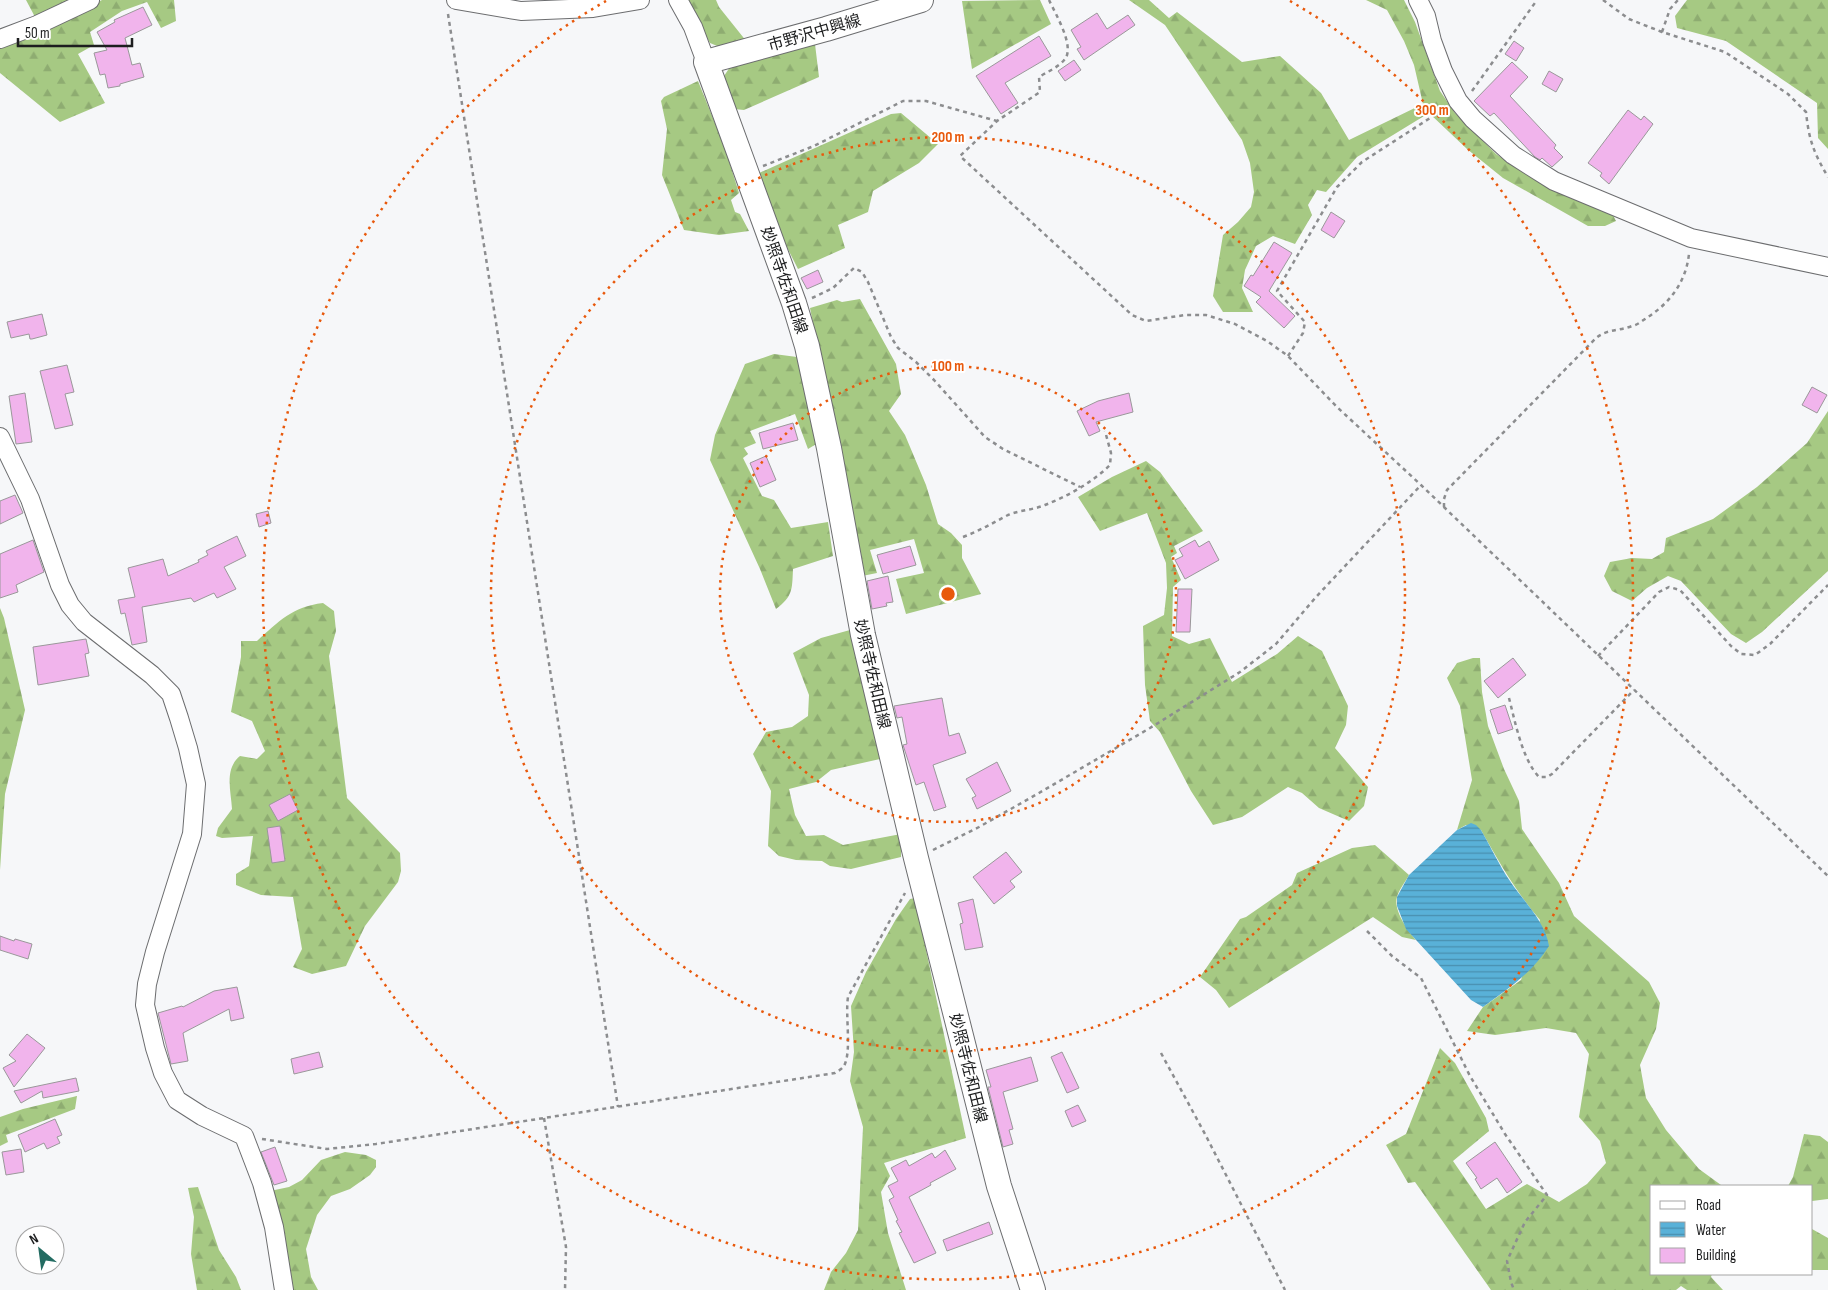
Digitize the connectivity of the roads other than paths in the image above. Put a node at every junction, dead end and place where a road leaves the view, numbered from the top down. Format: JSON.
{"nodes":[{"id":1,"x":90,"y":0,"type":"edge"},
{"id":2,"x":640,"y":0,"type":"edge"},
{"id":3,"x":678,"y":0,"type":"edge"},
{"id":4,"x":921,"y":0,"type":"edge"},
{"id":5,"x":1418,"y":0,"type":"edge"},
{"id":6,"x":451,"y":5,"type":"edge"},
{"id":7,"x":0,"y":39,"type":"edge"},
{"id":8,"x":706,"y":62,"type":"junction"},
{"id":9,"x":1828,"y":266,"type":"edge"},
{"id":10,"x":0,"y":437,"type":"edge"},
{"id":11,"x":284,"y":1290,"type":"edge"},
{"id":12,"x":1033,"y":1290,"type":"edge"}],
"edges":[{"from":1,"to":7,"type":"street"},
{"from":2,"to":6,"type":"street"},
{"from":3,"to":8,"type":"street"},
{"from":4,"to":8,"type":"main road","name":"市野沢中興線"},
{"from":5,"to":9,"type":"street"},
{"from":8,"to":12,"type":"main road","name":"妙照寺佐和田線"},
{"from":10,"to":11,"type":"street"}]}
